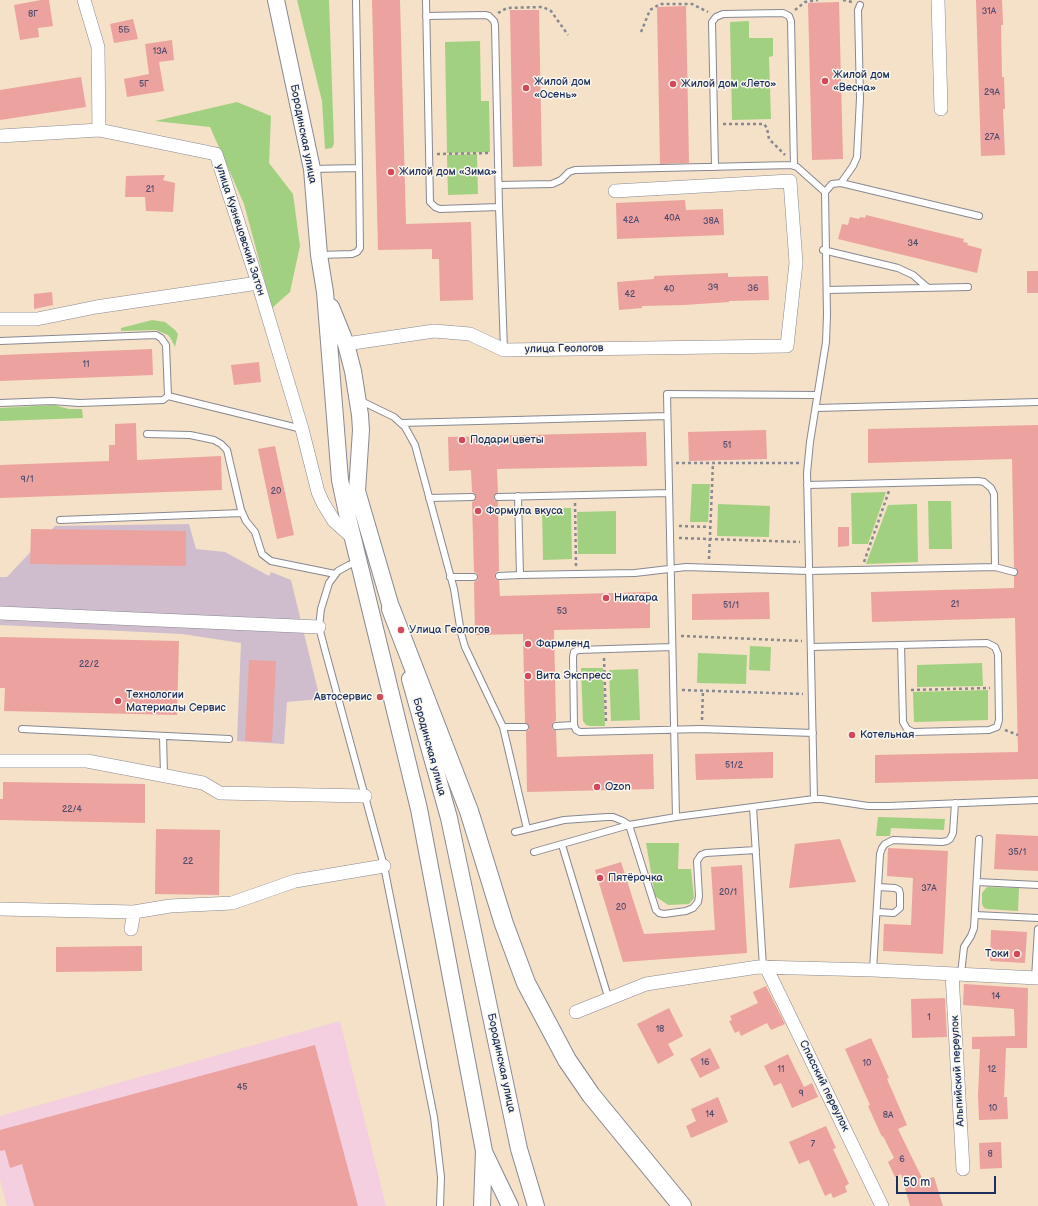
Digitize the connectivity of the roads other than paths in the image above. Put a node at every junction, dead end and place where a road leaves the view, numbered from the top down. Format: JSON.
{"nodes":[{"id":1,"x":84,"y":0,"type":"edge"},
{"id":2,"x":276,"y":0,"type":"edge"},
{"id":3,"x":356,"y":0,"type":"edge"},
{"id":4,"x":426,"y":0,"type":"edge"},
{"id":5,"x":938,"y":0,"type":"edge"},
{"id":6,"x":860,"y":4,"type":"dead end"},
{"id":7,"x":426,"y":16,"type":"junction"},
{"id":8,"x":941,"y":109,"type":"dead end"},
{"id":9,"x":99,"y":130,"type":"junction"},
{"id":10,"x":0,"y":136,"type":"edge"},
{"id":11,"x":794,"y":166,"type":"junction"},
{"id":12,"x":359,"y":168,"type":"junction"},
{"id":13,"x":715,"y":168,"type":"junction"},
{"id":14,"x":312,"y":169,"type":"junction"},
{"id":15,"x":841,"y":183,"type":"junction"},
{"id":16,"x":499,"y":185,"type":"junction"},
{"id":17,"x":615,"y":191,"type":"dead end"},
{"id":18,"x":824,"y":192,"type":"junction"},
{"id":19,"x":500,"y":208,"type":"junction"},
{"id":20,"x":978,"y":216,"type":"dead end"},
{"id":21,"x":825,"y":250,"type":"junction"},
{"id":22,"x":319,"y":255,"type":"junction"},
{"id":23,"x":258,"y":283,"type":"junction"},
{"id":24,"x":968,"y":287,"type":"dead end"},
{"id":25,"x":928,"y":288,"type":"junction"},
{"id":26,"x":827,"y":290,"type":"junction"},
{"id":27,"x":325,"y":292,"type":"junction"},
{"id":28,"x":0,"y":319,"type":"edge"},
{"id":29,"x":0,"y":341,"type":"edge"},
{"id":30,"x":346,"y":344,"type":"junction"},
{"id":31,"x":504,"y":350,"type":"junction"},
{"id":32,"x":818,"y":395,"type":"junction"},
{"id":33,"x":168,"y":396,"type":"junction"},
{"id":34,"x":358,"y":399,"type":"junction"},
{"id":35,"x":1038,"y":402,"type":"edge"},
{"id":36,"x":0,"y":403,"type":"edge"},
{"id":37,"x":816,"y":408,"type":"junction"},
{"id":38,"x":667,"y":416,"type":"junction"},
{"id":39,"x":401,"y":423,"type":"junction"},
{"id":40,"x":302,"y":429,"type":"junction"},
{"id":41,"x":147,"y":434,"type":"dead end"},
{"id":42,"x":807,"y":485,"type":"junction"},
{"id":43,"x":669,"y":493,"type":"junction"},
{"id":44,"x":518,"y":496,"type":"junction"},
{"id":45,"x":498,"y":497,"type":"dead end"},
{"id":46,"x":429,"y":498,"type":"junction"},
{"id":47,"x":472,"y":498,"type":"dead end"},
{"id":48,"x":242,"y":513,"type":"junction"},
{"id":49,"x":60,"y":520,"type":"dead end"},
{"id":50,"x":353,"y":538,"type":"junction"},
{"id":51,"x":358,"y":561,"type":"junction"},
{"id":52,"x":996,"y":567,"type":"junction"},
{"id":53,"x":670,"y":569,"type":"junction"},
{"id":54,"x":809,"y":571,"type":"junction"},
{"id":55,"x":1014,"y":572,"type":"dead end"},
{"id":56,"x":335,"y":574,"type":"junction"},
{"id":57,"x":520,"y":575,"type":"junction"},
{"id":58,"x":499,"y":576,"type":"dead end"},
{"id":59,"x":450,"y":577,"type":"junction"},
{"id":60,"x":474,"y":577,"type":"dead end"},
{"id":61,"x":391,"y":609,"type":"junction"},
{"id":62,"x":0,"y":613,"type":"edge"},
{"id":63,"x":320,"y":627,"type":"junction"},
{"id":64,"x":811,"y":644,"type":"junction"},
{"id":65,"x":901,"y":645,"type":"junction"},
{"id":66,"x":672,"y":647,"type":"junction"},
{"id":67,"x":556,"y":726,"type":"dead end"},
{"id":68,"x":574,"y":726,"type":"junction"},
{"id":69,"x":503,"y":727,"type":"junction"},
{"id":70,"x":525,"y":727,"type":"dead end"},
{"id":71,"x":22,"y":729,"type":"dead end"},
{"id":72,"x":674,"y":730,"type":"junction"},
{"id":73,"x":813,"y":733,"type":"junction"},
{"id":74,"x":163,"y":736,"type":"junction"},
{"id":75,"x":228,"y":739,"type":"dead end"},
{"id":76,"x":0,"y":761,"type":"edge"},
{"id":77,"x":164,"y":775,"type":"junction"},
{"id":78,"x":364,"y":796,"type":"junction"},
{"id":79,"x":814,"y":799,"type":"junction"},
{"id":80,"x":1038,"y":800,"type":"edge"},
{"id":81,"x":955,"y":803,"type":"junction"},
{"id":82,"x":753,"y":807,"type":"junction"},
{"id":83,"x":676,"y":817,"type":"junction"},
{"id":84,"x":629,"y":825,"type":"junction"},
{"id":85,"x":527,"y":829,"type":"junction"},
{"id":86,"x":515,"y":832,"type":"dead end"},
{"id":87,"x":979,"y":839,"type":"dead end"},
{"id":88,"x":562,"y":845,"type":"junction"},
{"id":89,"x":756,"y":850,"type":"junction"},
{"id":90,"x":534,"y":852,"type":"dead end"},
{"id":91,"x":384,"y":866,"type":"junction"},
{"id":92,"x":977,"y":882,"type":"junction"},
{"id":93,"x":1038,"y":885,"type":"edge"},
{"id":94,"x":878,"y":887,"type":"junction"},
{"id":95,"x":0,"y":909,"type":"edge"},
{"id":96,"x":134,"y":912,"type":"junction"},
{"id":97,"x":877,"y":912,"type":"junction"},
{"id":98,"x":975,"y":915,"type":"junction"},
{"id":99,"x":1038,"y":918,"type":"edge"},
{"id":100,"x":131,"y":928,"type":"dead end"},
{"id":101,"x":1038,"y":929,"type":"edge"},
{"id":102,"x":765,"y":967,"type":"junction"},
{"id":103,"x":873,"y":970,"type":"junction"},
{"id":104,"x":957,"y":974,"type":"junction"},
{"id":105,"x":1037,"y":978,"type":"edge"},
{"id":106,"x":609,"y":1000,"type":"junction"},
{"id":107,"x":576,"y":1012,"type":"dead end"},
{"id":108,"x":484,"y":1151,"type":"junction"},
{"id":109,"x":963,"y":1169,"type":"dead end"},
{"id":110,"x":440,"y":1206,"type":"edge"},
{"id":111,"x":482,"y":1206,"type":"edge"},
{"id":112,"x":510,"y":1206,"type":"edge"},
{"id":113,"x":536,"y":1206,"type":"edge"},
{"id":114,"x":682,"y":1206,"type":"edge"},
{"id":115,"x":882,"y":1206,"type":"edge"}],
"edges":[{"from":1,"to":9,"type":"street"},
{"from":2,"to":14,"type":"street","name":"Бородинская улица"},
{"from":3,"to":12,"type":"lane"},
{"from":4,"to":7,"type":"lane"},
{"from":5,"to":8,"type":"street"},
{"from":6,"to":15,"type":"lane"},
{"from":7,"to":16,"type":"lane"},
{"from":7,"to":19,"type":"lane"},
{"from":9,"to":10,"type":"street"},
{"from":9,"to":23,"type":"street","name":"улица Кузнецовский Затон"},
{"from":11,"to":13,"type":"lane"},
{"from":11,"to":13,"type":"lane"},
{"from":11,"to":18,"type":"lane"},
{"from":12,"to":14,"type":"lane"},
{"from":12,"to":22,"type":"lane"},
{"from":13,"to":16,"type":"lane"},
{"from":14,"to":22,"type":"street","name":"Бородинская улица"},
{"from":15,"to":18,"type":"lane"},
{"from":15,"to":20,"type":"lane"},
{"from":16,"to":19,"type":"lane"},
{"from":17,"to":31,"type":"street","name":"улица Геологов"},
{"from":18,"to":21,"type":"lane"},
{"from":19,"to":31,"type":"lane"},
{"from":21,"to":25,"type":"lane"},
{"from":21,"to":26,"type":"lane"},
{"from":22,"to":27,"type":"street","name":"Бородинская улица"},
{"from":23,"to":28,"type":"street"},
{"from":23,"to":40,"type":"street","name":"улица Кузнецовский Затон"},
{"from":24,"to":25,"type":"lane"},
{"from":25,"to":26,"type":"lane"},
{"from":26,"to":32,"type":"lane"},
{"from":27,"to":30,"type":"street","name":"Бородинская улица"},
{"from":27,"to":50,"type":"street","name":"Бородинская улица"},
{"from":29,"to":33,"type":"lane"},
{"from":30,"to":31,"type":"street","name":"улица Геологов"},
{"from":30,"to":34,"type":"street","name":"Бородинская улица"},
{"from":32,"to":37,"type":"lane"},
{"from":32,"to":38,"type":"lane"},
{"from":33,"to":36,"type":"lane"},
{"from":33,"to":40,"type":"lane"},
{"from":34,"to":39,"type":"lane"},
{"from":34,"to":61,"type":"street","name":"Бородинская улица"},
{"from":35,"to":37,"type":"lane"},
{"from":37,"to":42,"type":"lane"},
{"from":38,"to":39,"type":"lane"},
{"from":38,"to":43,"type":"lane"},
{"from":39,"to":46,"type":"lane"},
{"from":40,"to":50,"type":"street","name":"улица Кузнецовский Затон"},
{"from":41,"to":48,"type":"lane"},
{"from":42,"to":52,"type":"lane"},
{"from":42,"to":54,"type":"lane"},
{"from":43,"to":44,"type":"lane"},
{"from":43,"to":53,"type":"lane"},
{"from":44,"to":45,"type":"lane"},
{"from":44,"to":57,"type":"lane"},
{"from":46,"to":47,"type":"lane"},
{"from":46,"to":59,"type":"lane"},
{"from":48,"to":49,"type":"lane"},
{"from":48,"to":56,"type":"lane"},
{"from":50,"to":51,"type":"street","name":"Бородинская улица"},
{"from":51,"to":56,"type":"lane"},
{"from":51,"to":108,"type":"street","name":"Бородинская улица"},
{"from":52,"to":54,"type":"lane"},
{"from":52,"to":55,"type":"lane"},
{"from":53,"to":54,"type":"lane"},
{"from":53,"to":57,"type":"lane"},
{"from":53,"to":66,"type":"lane"},
{"from":54,"to":64,"type":"lane"},
{"from":56,"to":63,"type":"lane"},
{"from":57,"to":58,"type":"lane"},
{"from":59,"to":60,"type":"lane"},
{"from":59,"to":69,"type":"lane"},
{"from":61,"to":113,"type":"street","name":"Бородинская улица"},
{"from":61,"to":114,"type":"main road"},
{"from":62,"to":63,"type":"street"},
{"from":63,"to":78,"type":"lane"},
{"from":64,"to":65,"type":"lane"},
{"from":64,"to":73,"type":"lane"},
{"from":65,"to":65,"type":"lane"},
{"from":66,"to":68,"type":"lane"},
{"from":66,"to":72,"type":"lane"},
{"from":67,"to":68,"type":"lane"},
{"from":68,"to":72,"type":"lane"},
{"from":69,"to":70,"type":"lane"},
{"from":69,"to":85,"type":"lane"},
{"from":71,"to":74,"type":"lane"},
{"from":72,"to":73,"type":"lane"},
{"from":72,"to":83,"type":"lane"},
{"from":73,"to":79,"type":"lane"},
{"from":74,"to":75,"type":"lane"},
{"from":74,"to":77,"type":"lane"},
{"from":76,"to":77,"type":"street"},
{"from":77,"to":78,"type":"street"},
{"from":78,"to":91,"type":"lane"},
{"from":79,"to":81,"type":"lane"},
{"from":79,"to":82,"type":"lane"},
{"from":80,"to":81,"type":"lane"},
{"from":81,"to":94,"type":"lane"},
{"from":82,"to":83,"type":"lane"},
{"from":82,"to":89,"type":"lane"},
{"from":83,"to":84,"type":"lane"},
{"from":84,"to":85,"type":"lane"},
{"from":84,"to":88,"type":"lane"},
{"from":84,"to":89,"type":"lane"},
{"from":85,"to":86,"type":"lane"},
{"from":87,"to":92,"type":"lane"},
{"from":88,"to":90,"type":"lane"},
{"from":88,"to":106,"type":"lane"},
{"from":89,"to":102,"type":"lane"},
{"from":91,"to":96,"type":"street"},
{"from":91,"to":110,"type":"lane"},
{"from":92,"to":93,"type":"lane"},
{"from":92,"to":98,"type":"lane"},
{"from":94,"to":97,"type":"lane"},
{"from":94,"to":97,"type":"lane"},
{"from":95,"to":96,"type":"street"},
{"from":96,"to":100,"type":"street"},
{"from":97,"to":103,"type":"lane"},
{"from":98,"to":99,"type":"lane"},
{"from":98,"to":104,"type":"lane"},
{"from":101,"to":105,"type":"lane"},
{"from":102,"to":103,"type":"street"},
{"from":102,"to":106,"type":"street"},
{"from":102,"to":115,"type":"street","name":"Спасский переулок"},
{"from":103,"to":104,"type":"street"},
{"from":104,"to":105,"type":"street"},
{"from":104,"to":109,"type":"street","name":"Альпийский переулок"},
{"from":106,"to":107,"type":"street"},
{"from":108,"to":111,"type":"street"},
{"from":108,"to":112,"type":"street"}]}
